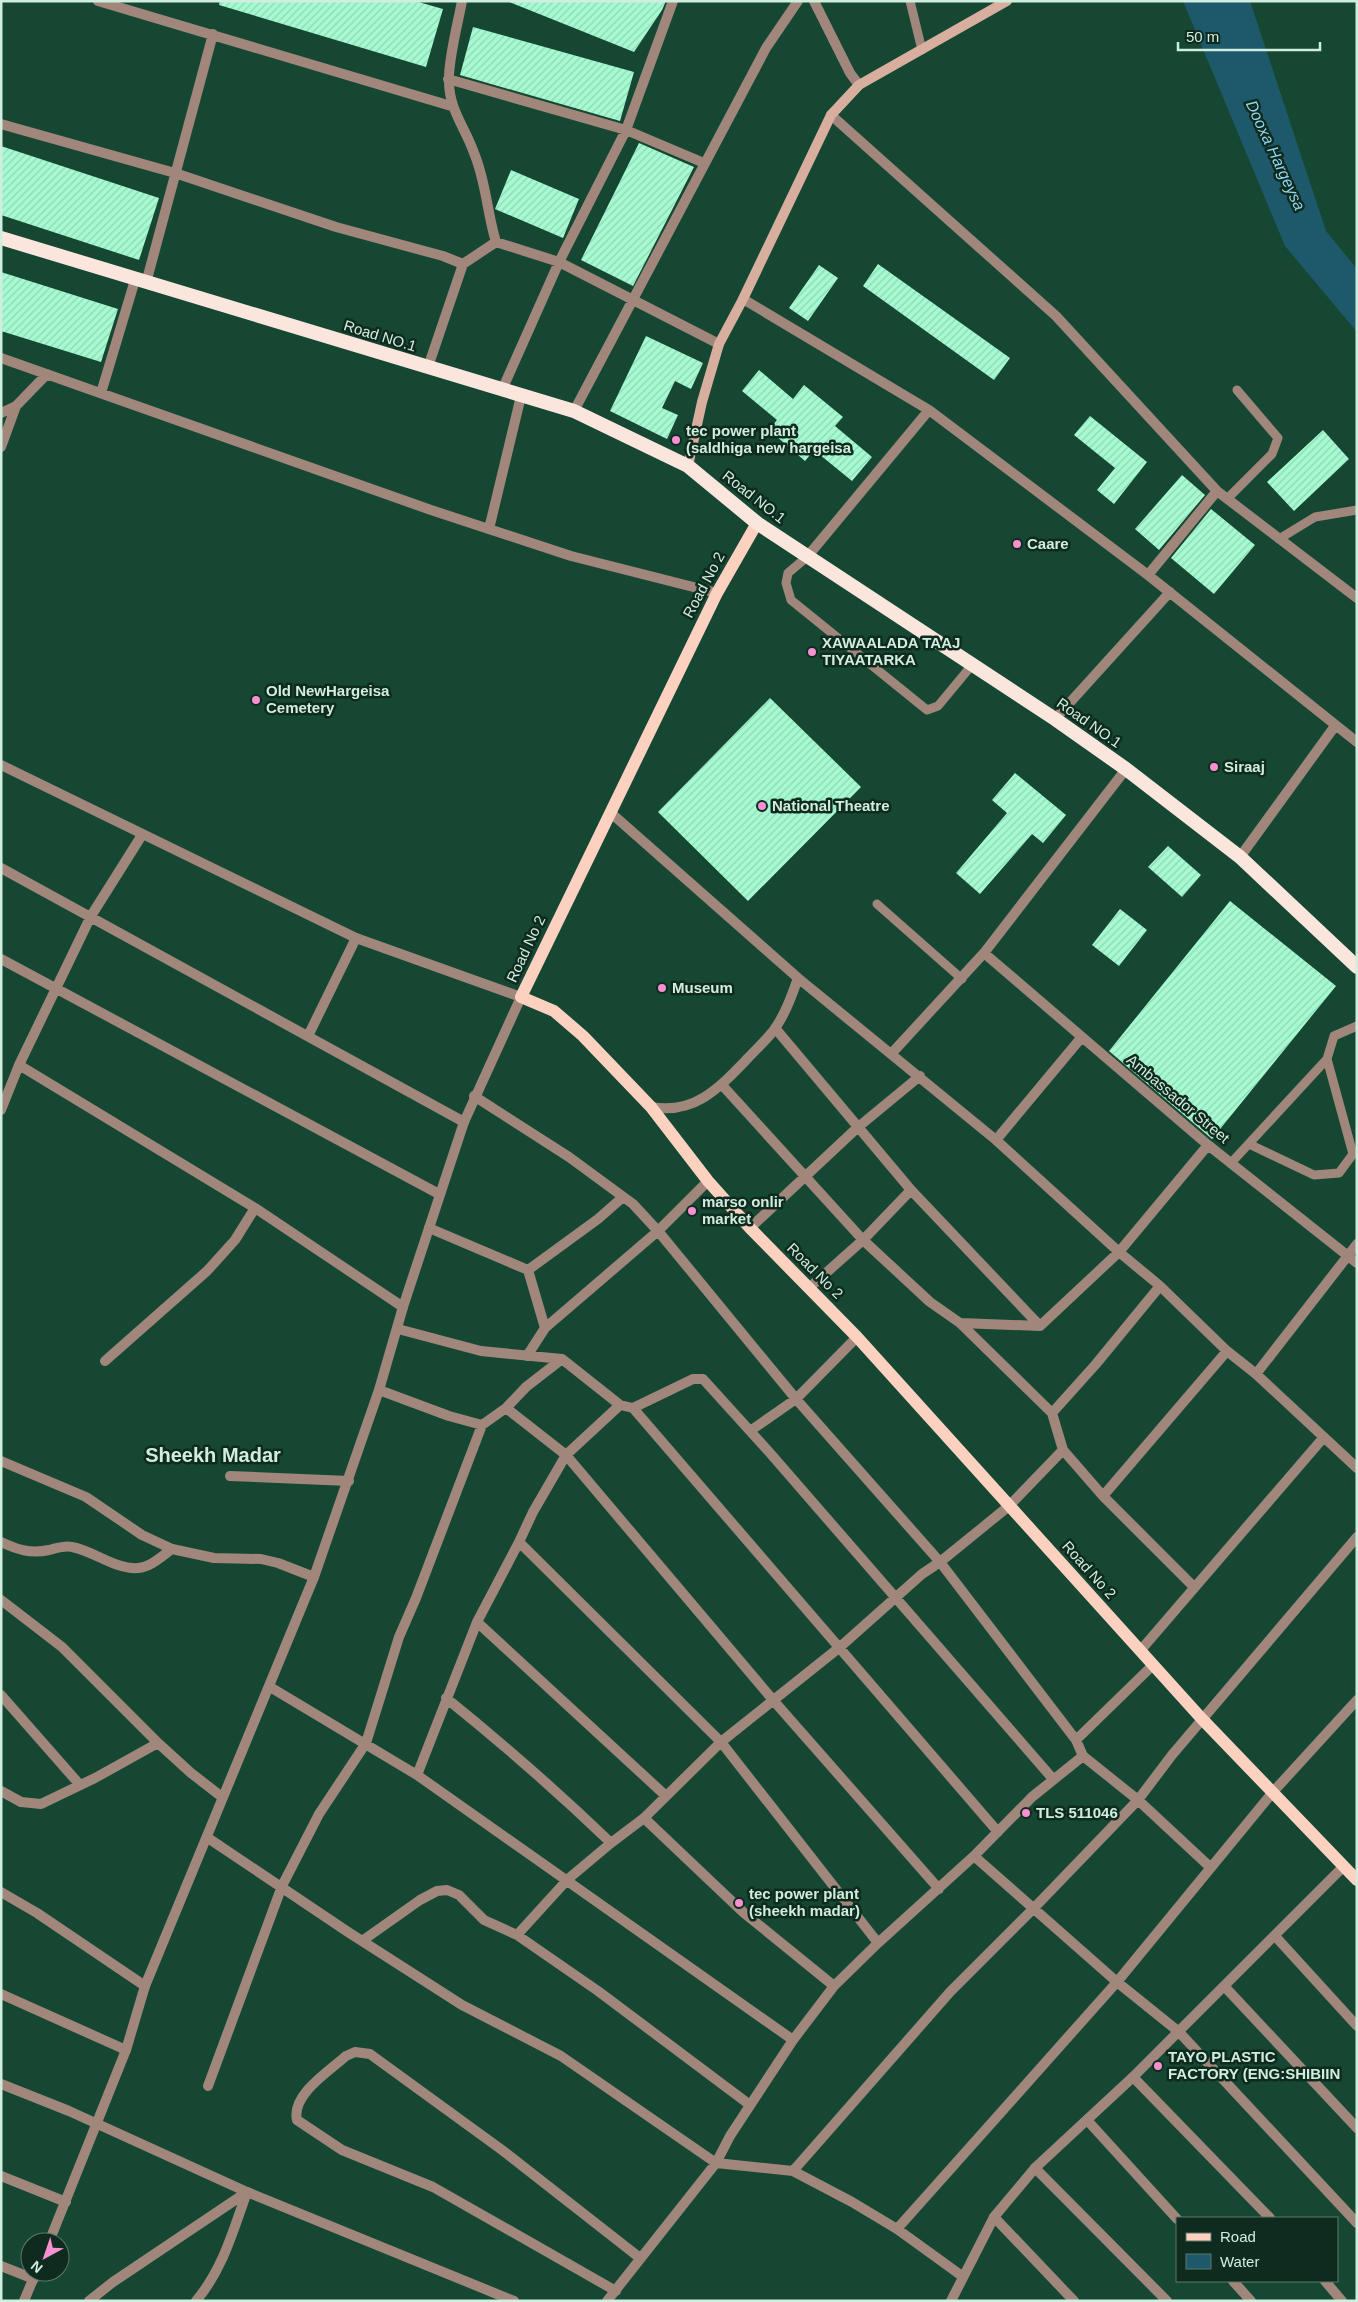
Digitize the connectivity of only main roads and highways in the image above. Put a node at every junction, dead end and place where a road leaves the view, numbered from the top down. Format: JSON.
{"nodes":[{"id":1,"x":1007,"y":1,"type":"edge"},
{"id":2,"x":1,"y":238,"type":"edge"},
{"id":3,"x":688,"y":466,"type":"junction"},
{"id":4,"x":757,"y":522,"type":"junction"},
{"id":5,"x":1357,"y":966,"type":"edge"},
{"id":6,"x":1357,"y":1880,"type":"edge"}],
"edges":[{"from":1,"to":3,"type":"main road"},
{"from":2,"to":3,"type":"highway","name":"Road NO.1"},
{"from":3,"to":4,"type":"highway","name":"Road NO.1"},
{"from":4,"to":5,"type":"highway","name":"Road NO.1"},
{"from":4,"to":6,"type":"main road","name":"Road No 2"}]}
